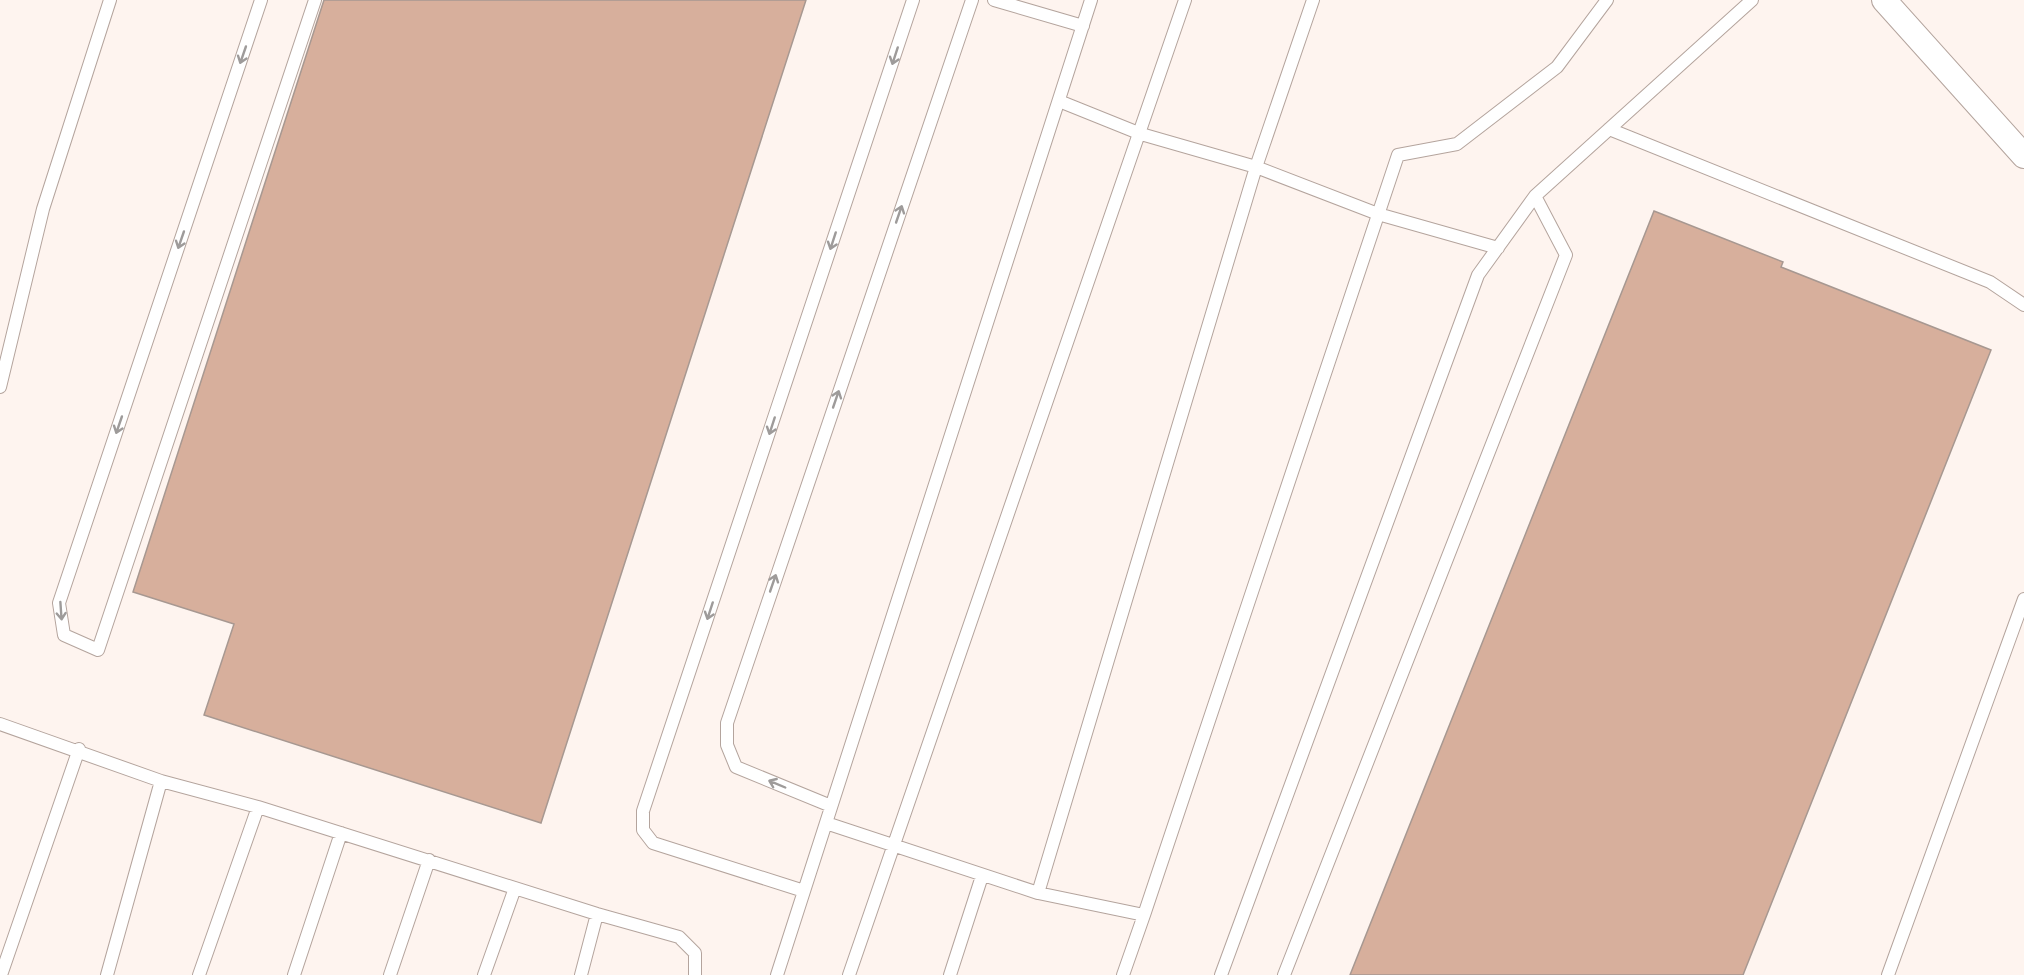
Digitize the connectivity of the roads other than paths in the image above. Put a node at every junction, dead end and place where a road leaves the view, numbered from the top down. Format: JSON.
{"nodes":[{"id":1,"x":110,"y":0,"type":"edge"},
{"id":2,"x":261,"y":0,"type":"edge"},
{"id":3,"x":315,"y":0,"type":"edge"},
{"id":4,"x":913,"y":0,"type":"edge"},
{"id":5,"x":972,"y":0,"type":"edge"},
{"id":6,"x":994,"y":0,"type":"edge"},
{"id":7,"x":1091,"y":0,"type":"edge"},
{"id":8,"x":1185,"y":0,"type":"edge"},
{"id":9,"x":1313,"y":0,"type":"edge"},
{"id":10,"x":1607,"y":0,"type":"edge"},
{"id":11,"x":1752,"y":0,"type":"edge"},
{"id":12,"x":1884,"y":0,"type":"edge"},
{"id":13,"x":1083,"y":26,"type":"junction"},
{"id":14,"x":1059,"y":100,"type":"junction"},
{"id":15,"x":1609,"y":129,"type":"junction"},
{"id":16,"x":1141,"y":134,"type":"junction"},
{"id":17,"x":2024,"y":156,"type":"edge"},
{"id":18,"x":1256,"y":167,"type":"junction"},
{"id":19,"x":1536,"y":196,"type":"junction"},
{"id":20,"x":1378,"y":214,"type":"junction"},
{"id":21,"x":1497,"y":248,"type":"junction"},
{"id":22,"x":2024,"y":305,"type":"edge"},
{"id":23,"x":0,"y":387,"type":"edge"},
{"id":24,"x":2024,"y":599,"type":"edge"},
{"id":25,"x":0,"y":724,"type":"edge"},
{"id":26,"x":79,"y":750,"type":"junction"},
{"id":27,"x":161,"y":781,"type":"junction"},
{"id":28,"x":258,"y":807,"type":"junction"},
{"id":29,"x":831,"y":807,"type":"junction"},
{"id":30,"x":826,"y":823,"type":"junction"},
{"id":31,"x":341,"y":833,"type":"junction"},
{"id":32,"x":896,"y":845,"type":"junction"},
{"id":33,"x":429,"y":860,"type":"junction"},
{"id":34,"x":982,"y":876,"type":"junction"},
{"id":35,"x":515,"y":888,"type":"junction"},
{"id":36,"x":804,"y":891,"type":"junction"},
{"id":37,"x":1038,"y":893,"type":"junction"},
{"id":38,"x":597,"y":914,"type":"junction"},
{"id":39,"x":1144,"y":915,"type":"junction"},
{"id":40,"x":1,"y":975,"type":"edge"},
{"id":41,"x":107,"y":975,"type":"edge"},
{"id":42,"x":199,"y":975,"type":"edge"},
{"id":43,"x":294,"y":975,"type":"edge"},
{"id":44,"x":390,"y":975,"type":"edge"},
{"id":45,"x":484,"y":975,"type":"edge"},
{"id":46,"x":581,"y":975,"type":"edge"},
{"id":47,"x":695,"y":975,"type":"edge"},
{"id":48,"x":777,"y":975,"type":"edge"},
{"id":49,"x":849,"y":975,"type":"edge"},
{"id":50,"x":951,"y":975,"type":"edge"},
{"id":51,"x":1123,"y":975,"type":"edge"},
{"id":52,"x":1221,"y":975,"type":"edge"},
{"id":53,"x":1284,"y":975,"type":"edge"},
{"id":54,"x":1888,"y":975,"type":"edge"}],
"edges":[{"from":1,"to":23,"type":"lane"},
{"from":2,"to":3,"type":"lane","one_way":true},
{"from":4,"to":36,"type":"lane","one_way":true},
{"from":29,"to":5,"type":"lane","one_way":true},
{"from":6,"to":13,"type":"lane"},
{"from":7,"to":13,"type":"lane"},
{"from":8,"to":16,"type":"lane"},
{"from":9,"to":18,"type":"lane"},
{"from":10,"to":20,"type":"lane"},
{"from":11,"to":15,"type":"lane"},
{"from":12,"to":17,"type":"street"},
{"from":13,"to":14,"type":"lane"},
{"from":14,"to":16,"type":"lane"},
{"from":14,"to":29,"type":"lane"},
{"from":15,"to":19,"type":"lane"},
{"from":15,"to":22,"type":"lane"},
{"from":16,"to":18,"type":"lane"},
{"from":16,"to":32,"type":"lane"},
{"from":18,"to":20,"type":"lane"},
{"from":18,"to":37,"type":"lane"},
{"from":19,"to":21,"type":"lane"},
{"from":19,"to":53,"type":"lane"},
{"from":20,"to":21,"type":"lane"},
{"from":20,"to":39,"type":"lane"},
{"from":21,"to":52,"type":"lane"},
{"from":24,"to":54,"type":"lane"},
{"from":25,"to":26,"type":"lane"},
{"from":26,"to":27,"type":"lane"},
{"from":26,"to":40,"type":"lane"},
{"from":27,"to":28,"type":"lane"},
{"from":27,"to":41,"type":"lane"},
{"from":28,"to":31,"type":"lane"},
{"from":28,"to":42,"type":"lane"},
{"from":29,"to":30,"type":"lane"},
{"from":30,"to":32,"type":"lane"},
{"from":30,"to":36,"type":"lane"},
{"from":31,"to":33,"type":"lane"},
{"from":31,"to":43,"type":"lane"},
{"from":32,"to":34,"type":"lane"},
{"from":32,"to":49,"type":"lane"},
{"from":33,"to":35,"type":"lane"},
{"from":33,"to":44,"type":"lane"},
{"from":34,"to":37,"type":"lane"},
{"from":34,"to":50,"type":"lane"},
{"from":35,"to":38,"type":"lane"},
{"from":35,"to":45,"type":"lane"},
{"from":36,"to":48,"type":"lane"},
{"from":37,"to":39,"type":"lane"},
{"from":38,"to":46,"type":"lane"},
{"from":38,"to":47,"type":"lane"},
{"from":39,"to":51,"type":"lane"}]}
